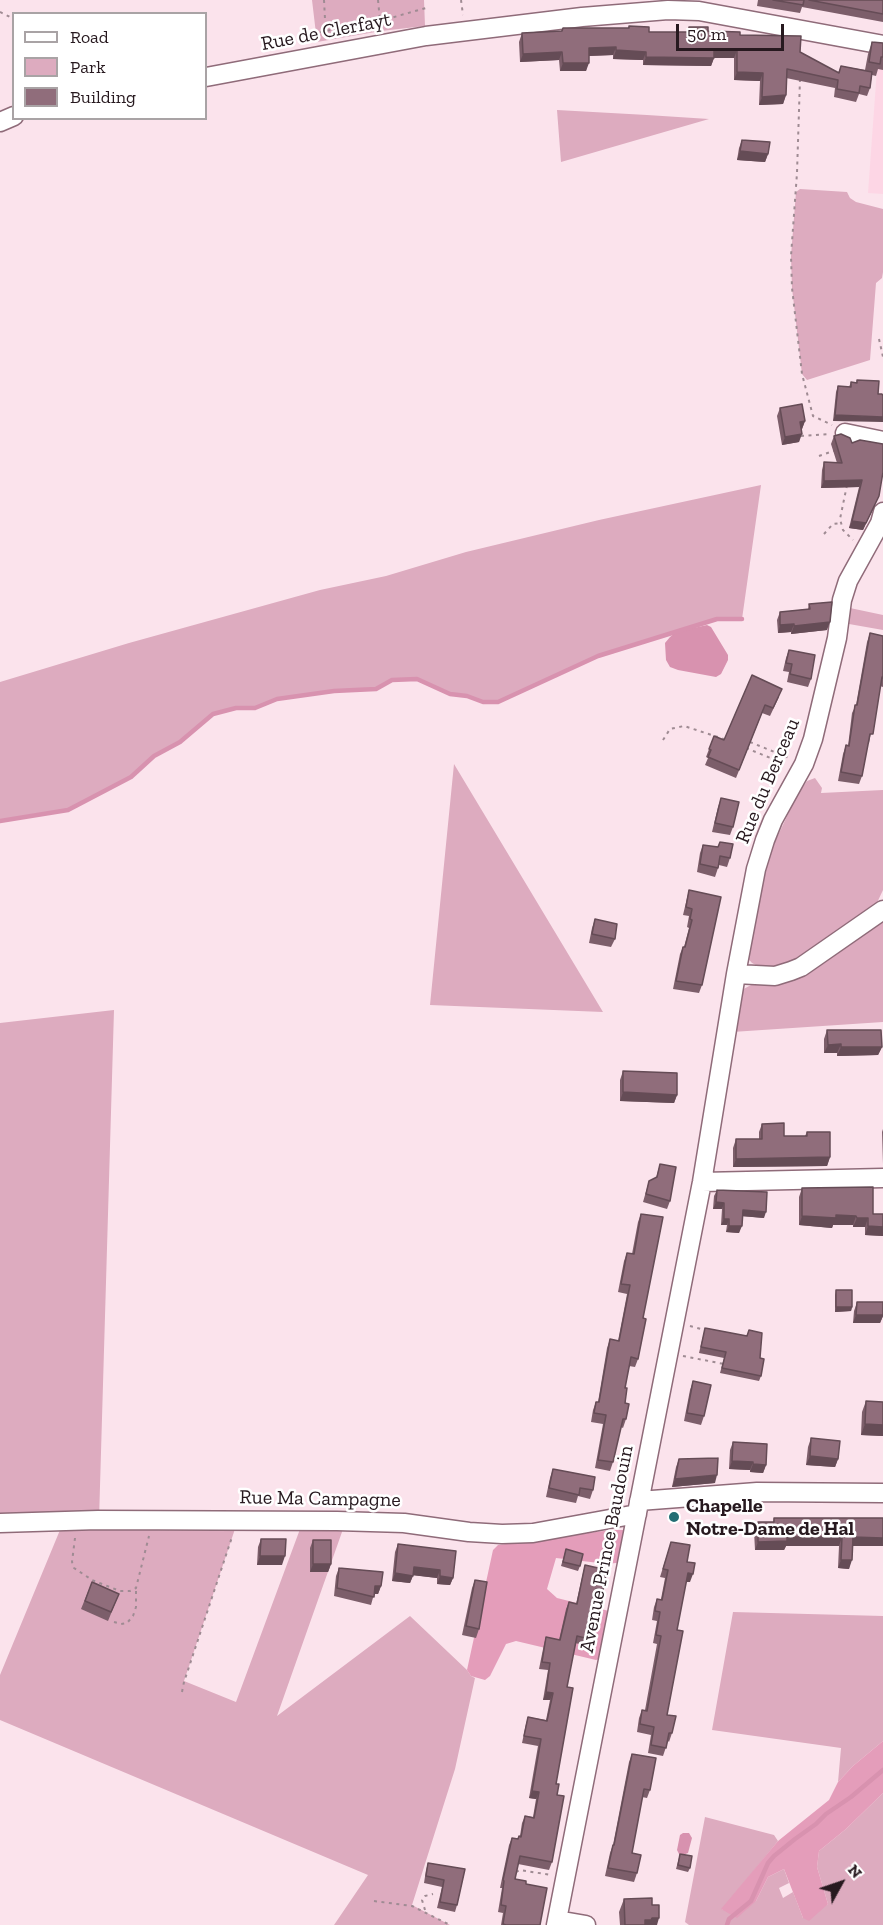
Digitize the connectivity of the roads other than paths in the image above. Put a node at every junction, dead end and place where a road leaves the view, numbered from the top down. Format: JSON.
{"nodes":[{"id":1,"x":883,"y":45,"type":"edge"},
{"id":2,"x":207,"y":77,"type":"edge"},
{"id":3,"x":844,"y":432,"type":"road end"},
{"id":4,"x":883,"y":441,"type":"edge"},
{"id":5,"x":883,"y":512,"type":"edge"},
{"id":6,"x":883,"y":910,"type":"edge"},
{"id":7,"x":736,"y":974,"type":"junction"},
{"id":8,"x":883,"y":1178,"type":"edge"},
{"id":9,"x":702,"y":1182,"type":"junction"},
{"id":10,"x":883,"y":1493,"type":"edge"},
{"id":11,"x":638,"y":1508,"type":"junction"},
{"id":12,"x":0,"y":1523,"type":"edge"},
{"id":13,"x":556,"y":1923,"type":"edge"},
{"id":14,"x":586,"y":1925,"type":"edge"}],
"edges":[{"from":1,"to":2,"type":"street","name":"Rue de Clerfayt"},
{"from":3,"to":4,"type":"street"},
{"from":5,"to":7,"type":"street","name":"Rue du Berceau"},
{"from":6,"to":7,"type":"street"},
{"from":7,"to":9,"type":"street","name":"Rue du Berceau"},
{"from":8,"to":9,"type":"street"},
{"from":9,"to":11,"type":"street","name":"Avenue Prince Baudouin"},
{"from":10,"to":11,"type":"street","name":"Rue Ma Campagne"},
{"from":11,"to":12,"type":"street","name":"Rue Ma Campagne"},
{"from":11,"to":13,"type":"street","name":"Avenue Prince Baudouin"},
{"from":13,"to":14,"type":"street"}]}
